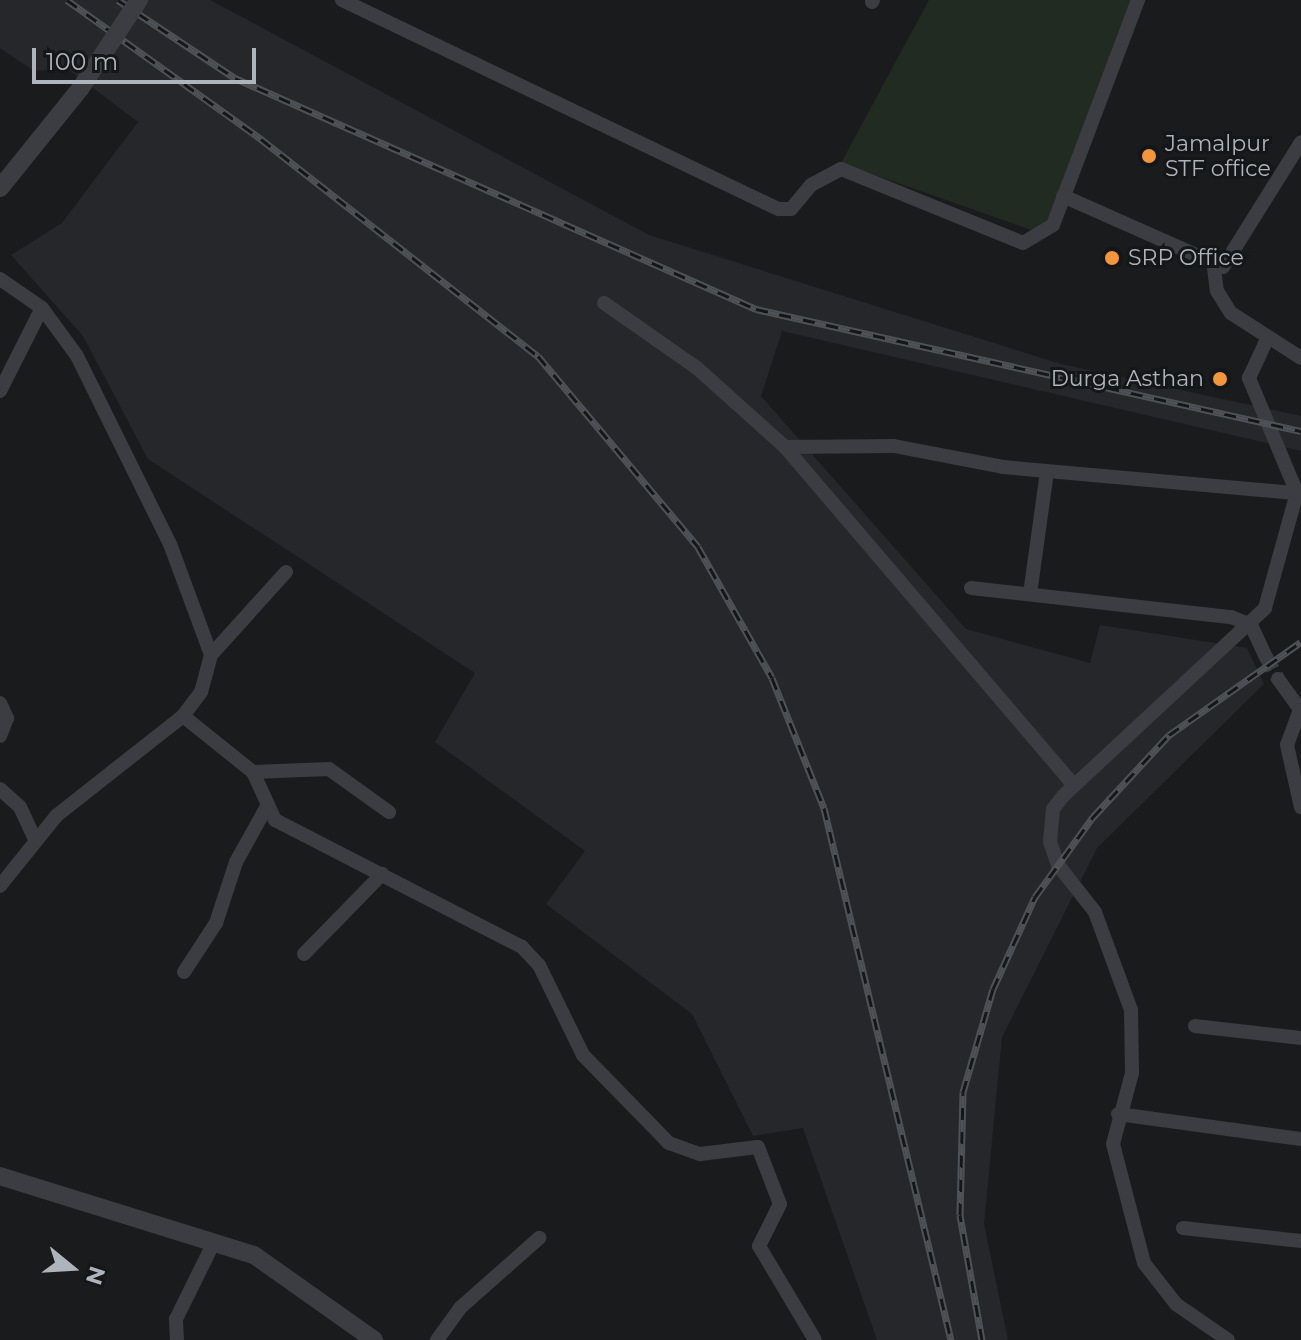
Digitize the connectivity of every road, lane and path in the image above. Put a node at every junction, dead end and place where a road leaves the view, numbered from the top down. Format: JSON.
{"nodes":[{"id":1,"x":139,"y":0,"type":"edge"},
{"id":2,"x":342,"y":0,"type":"edge"},
{"id":3,"x":1138,"y":0,"type":"edge"},
{"id":4,"x":1301,"y":142,"type":"edge"},
{"id":5,"x":0,"y":188,"type":"edge"},
{"id":6,"x":1063,"y":196,"type":"junction"},
{"id":7,"x":1214,"y":268,"type":"junction"},
{"id":8,"x":0,"y":279,"type":"edge"},
{"id":9,"x":604,"y":303,"type":"dead end"},
{"id":10,"x":42,"y":308,"type":"junction"},
{"id":11,"x":1268,"y":337,"type":"junction"},
{"id":12,"x":1301,"y":358,"type":"edge"},
{"id":13,"x":0,"y":391,"type":"edge"},
{"id":14,"x":785,"y":447,"type":"junction"},
{"id":15,"x":1047,"y":471,"type":"junction"},
{"id":16,"x":1297,"y":493,"type":"junction"},
{"id":17,"x":286,"y":572,"type":"dead end"},
{"id":18,"x":971,"y":588,"type":"dead end"},
{"id":19,"x":1030,"y":594,"type":"junction"},
{"id":20,"x":1251,"y":625,"type":"junction"},
{"id":21,"x":211,"y":655,"type":"junction"},
{"id":22,"x":1266,"y":657,"type":"tunnel mouth"},
{"id":23,"x":1278,"y":679,"type":"tunnel mouth"},
{"id":24,"x":0,"y":703,"type":"edge"},
{"id":25,"x":1300,"y":709,"type":"edge"},
{"id":26,"x":183,"y":716,"type":"junction"},
{"id":27,"x":0,"y":736,"type":"edge"},
{"id":28,"x":253,"y":772,"type":"junction"},
{"id":29,"x":1074,"y":785,"type":"junction"},
{"id":30,"x":0,"y":789,"type":"edge"},
{"id":31,"x":1301,"y":807,"type":"edge"},
{"id":32,"x":266,"y":808,"type":"junction"},
{"id":33,"x":389,"y":812,"type":"dead end"},
{"id":34,"x":35,"y":839,"type":"junction"},
{"id":35,"x":382,"y":874,"type":"junction"},
{"id":36,"x":0,"y":886,"type":"edge"},
{"id":37,"x":304,"y":954,"type":"dead end"},
{"id":38,"x":184,"y":972,"type":"dead end"},
{"id":39,"x":1195,"y":1026,"type":"dead end"},
{"id":40,"x":1301,"y":1038,"type":"edge"},
{"id":41,"x":1118,"y":1114,"type":"junction"},
{"id":42,"x":1301,"y":1139,"type":"edge"},
{"id":43,"x":0,"y":1176,"type":"edge"},
{"id":44,"x":1183,"y":1228,"type":"dead end"},
{"id":45,"x":539,"y":1238,"type":"dead end"},
{"id":46,"x":1301,"y":1241,"type":"edge"},
{"id":47,"x":214,"y":1242,"type":"junction"},
{"id":48,"x":177,"y":1340,"type":"edge"},
{"id":49,"x":374,"y":1340,"type":"edge"},
{"id":50,"x":437,"y":1340,"type":"edge"},
{"id":51,"x":815,"y":1340,"type":"edge"},
{"id":52,"x":1228,"y":1340,"type":"edge"}],
"edges":[{"from":1,"to":5,"type":"street","bridge":true},
{"from":2,"to":6,"type":"street"},
{"from":3,"to":6,"type":"street"},
{"from":4,"to":7,"type":"street"},
{"from":6,"to":7,"type":"street"},
{"from":7,"to":11,"type":"street"},
{"from":8,"to":10,"type":"street"},
{"from":9,"to":14,"type":"street"},
{"from":10,"to":13,"type":"street"},
{"from":10,"to":21,"type":"street"},
{"from":11,"to":12,"type":"street"},
{"from":11,"to":16,"type":"street"},
{"from":14,"to":15,"type":"street"},
{"from":14,"to":29,"type":"street"},
{"from":15,"to":16,"type":"street"},
{"from":15,"to":19,"type":"street"},
{"from":16,"to":20,"type":"street"},
{"from":17,"to":21,"type":"street"},
{"from":18,"to":19,"type":"street"},
{"from":19,"to":20,"type":"street"},
{"from":20,"to":22,"type":"street"},
{"from":20,"to":29,"type":"street"},
{"from":21,"to":26,"type":"street"},
{"from":23,"to":25,"type":"street"},
{"from":24,"to":27,"type":"street"},
{"from":25,"to":31,"type":"street"},
{"from":26,"to":28,"type":"street"},
{"from":26,"to":34,"type":"street"},
{"from":28,"to":32,"type":"street"},
{"from":28,"to":33,"type":"street"},
{"from":29,"to":41,"type":"street"},
{"from":30,"to":34,"type":"street"},
{"from":32,"to":35,"type":"street"},
{"from":32,"to":38,"type":"street"},
{"from":34,"to":36,"type":"street"},
{"from":35,"to":37,"type":"street"},
{"from":35,"to":51,"type":"street"},
{"from":39,"to":40,"type":"street"},
{"from":41,"to":42,"type":"street"},
{"from":41,"to":52,"type":"street"},
{"from":43,"to":47,"type":"street"},
{"from":44,"to":46,"type":"street"},
{"from":45,"to":50,"type":"street"},
{"from":47,"to":48,"type":"street"},
{"from":47,"to":49,"type":"street"}]}
